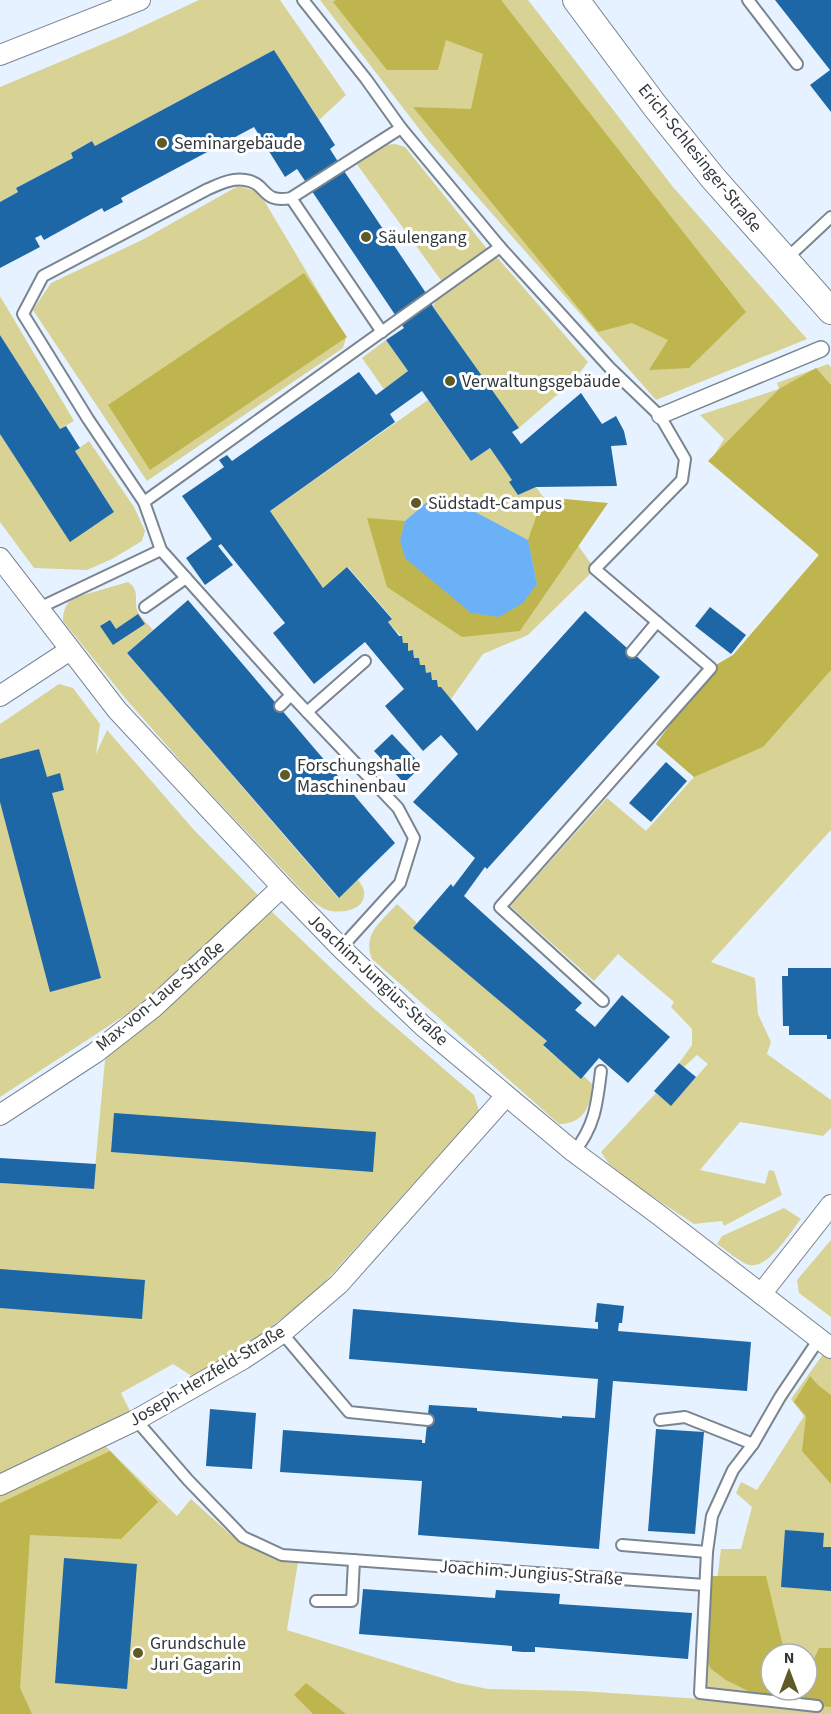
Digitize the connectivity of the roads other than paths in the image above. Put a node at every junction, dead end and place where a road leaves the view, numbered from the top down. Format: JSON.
{"nodes":[{"id":1,"x":140,"y":0,"type":"edge"},
{"id":2,"x":303,"y":0,"type":"edge"},
{"id":3,"x":576,"y":0,"type":"edge"},
{"id":4,"x":748,"y":0,"type":"edge"},
{"id":5,"x":0,"y":55,"type":"edge"},
{"id":6,"x":797,"y":64,"type":"dead end"},
{"id":7,"x":401,"y":128,"type":"junction"},
{"id":8,"x":291,"y":198,"type":"junction"},
{"id":9,"x":831,"y":217,"type":"edge"},
{"id":10,"x":500,"y":248,"type":"junction"},
{"id":11,"x":785,"y":260,"type":"junction"},
{"id":12,"x":831,"y":311,"type":"edge"},
{"id":13,"x":382,"y":333,"type":"junction"},
{"id":14,"x":821,"y":349,"type":"dead end"},
{"id":15,"x":660,"y":416,"type":"junction"},
{"id":16,"x":144,"y":502,"type":"junction"},
{"id":17,"x":161,"y":550,"type":"junction"},
{"id":18,"x":0,"y":558,"type":"edge"},
{"id":19,"x":186,"y":578,"type":"junction"},
{"id":20,"x":145,"y":607,"type":"dead end"},
{"id":21,"x":39,"y":608,"type":"junction"},
{"id":22,"x":657,"y":622,"type":"junction"},
{"id":23,"x":70,"y":650,"type":"junction"},
{"id":24,"x":632,"y":652,"type":"dead end"},
{"id":25,"x":364,"y":661,"type":"dead end"},
{"id":26,"x":291,"y":695,"type":"junction"},
{"id":27,"x":0,"y":696,"type":"edge"},
{"id":28,"x":280,"y":706,"type":"dead end"},
{"id":29,"x":307,"y":712,"type":"junction"},
{"id":30,"x":282,"y":887,"type":"junction"},
{"id":31,"x":341,"y":948,"type":"junction"},
{"id":32,"x":603,"y":1001,"type":"dead end"},
{"id":33,"x":600,"y":1071,"type":"dead end"},
{"id":34,"x":506,"y":1096,"type":"junction"},
{"id":35,"x":0,"y":1115,"type":"edge"},
{"id":36,"x":574,"y":1152,"type":"junction"},
{"id":37,"x":831,"y":1205,"type":"edge"},
{"id":38,"x":761,"y":1294,"type":"junction"},
{"id":39,"x":282,"y":1333,"type":"junction"},
{"id":40,"x":825,"y":1343,"type":"edge"},
{"id":41,"x":136,"y":1420,"type":"junction"},
{"id":42,"x":428,"y":1420,"type":"dead end"},
{"id":43,"x":660,"y":1420,"type":"dead end"},
{"id":44,"x":753,"y":1444,"type":"junction"},
{"id":45,"x":0,"y":1485,"type":"edge"},
{"id":46,"x":622,"y":1545,"type":"dead end"},
{"id":47,"x":707,"y":1552,"type":"junction"},
{"id":48,"x":354,"y":1560,"type":"junction"},
{"id":49,"x":705,"y":1584,"type":"junction"},
{"id":50,"x":316,"y":1601,"type":"dead end"},
{"id":51,"x":817,"y":1706,"type":"dead end"}],
"edges":[{"from":1,"to":5,"type":"street"},
{"from":2,"to":7,"type":"lane"},
{"from":3,"to":11,"type":"street","name":"Erich-Schlesinger-Straße"},
{"from":4,"to":6,"type":"lane"},
{"from":7,"to":8,"type":"lane"},
{"from":7,"to":10,"type":"lane"},
{"from":8,"to":13,"type":"lane"},
{"from":8,"to":16,"type":"lane"},
{"from":9,"to":11,"type":"lane"},
{"from":10,"to":13,"type":"lane"},
{"from":10,"to":15,"type":"lane"},
{"from":11,"to":12,"type":"street","name":"Erich-Schlesinger-Straße"},
{"from":13,"to":16,"type":"lane"},
{"from":14,"to":15,"type":"street"},
{"from":15,"to":22,"type":"lane"},
{"from":16,"to":17,"type":"lane"},
{"from":17,"to":19,"type":"lane"},
{"from":17,"to":21,"type":"lane"},
{"from":18,"to":21,"type":"street","name":"Joachim-Jungius-Straße"},
{"from":19,"to":20,"type":"lane"},
{"from":19,"to":26,"type":"lane"},
{"from":21,"to":23,"type":"street","name":"Joachim-Jungius-Straße"},
{"from":22,"to":24,"type":"lane"},
{"from":22,"to":32,"type":"lane"},
{"from":23,"to":27,"type":"street"},
{"from":23,"to":30,"type":"street","name":"Joachim-Jungius-Straße"},
{"from":25,"to":29,"type":"lane"},
{"from":26,"to":28,"type":"lane"},
{"from":26,"to":29,"type":"lane"},
{"from":29,"to":31,"type":"lane"},
{"from":30,"to":31,"type":"street","name":"Joachim-Jungius-Straße"},
{"from":30,"to":35,"type":"street","name":"Max-von-Laue-Straße"},
{"from":31,"to":34,"type":"street","name":"Joachim-Jungius-Straße"},
{"from":33,"to":36,"type":"lane"},
{"from":34,"to":36,"type":"street","name":"Joachim-Jungius-Straße"},
{"from":34,"to":39,"type":"street","name":"Joseph-Herzfeld-Straße"},
{"from":36,"to":38,"type":"street","name":"Joachim-Jungius-Straße"},
{"from":37,"to":38,"type":"street"},
{"from":38,"to":40,"type":"street","name":"Joachim-Jungius-Straße"},
{"from":39,"to":41,"type":"street","name":"Joseph-Herzfeld-Straße"},
{"from":39,"to":42,"type":"lane"},
{"from":40,"to":44,"type":"lane","name":"Joachim-Jungius-Straße"},
{"from":41,"to":45,"type":"street","name":"Joseph-Herzfeld-Straße"},
{"from":41,"to":48,"type":"lane","name":"Joachim-Jungius-Straße"},
{"from":43,"to":44,"type":"lane"},
{"from":44,"to":47,"type":"lane","name":"Joachim-Jungius-Straße"},
{"from":46,"to":47,"type":"lane"},
{"from":47,"to":49,"type":"lane","name":"Joachim-Jungius-Straße"},
{"from":48,"to":49,"type":"lane","name":"Joachim-Jungius-Straße"},
{"from":48,"to":50,"type":"lane"},
{"from":49,"to":51,"type":"lane"}]}
